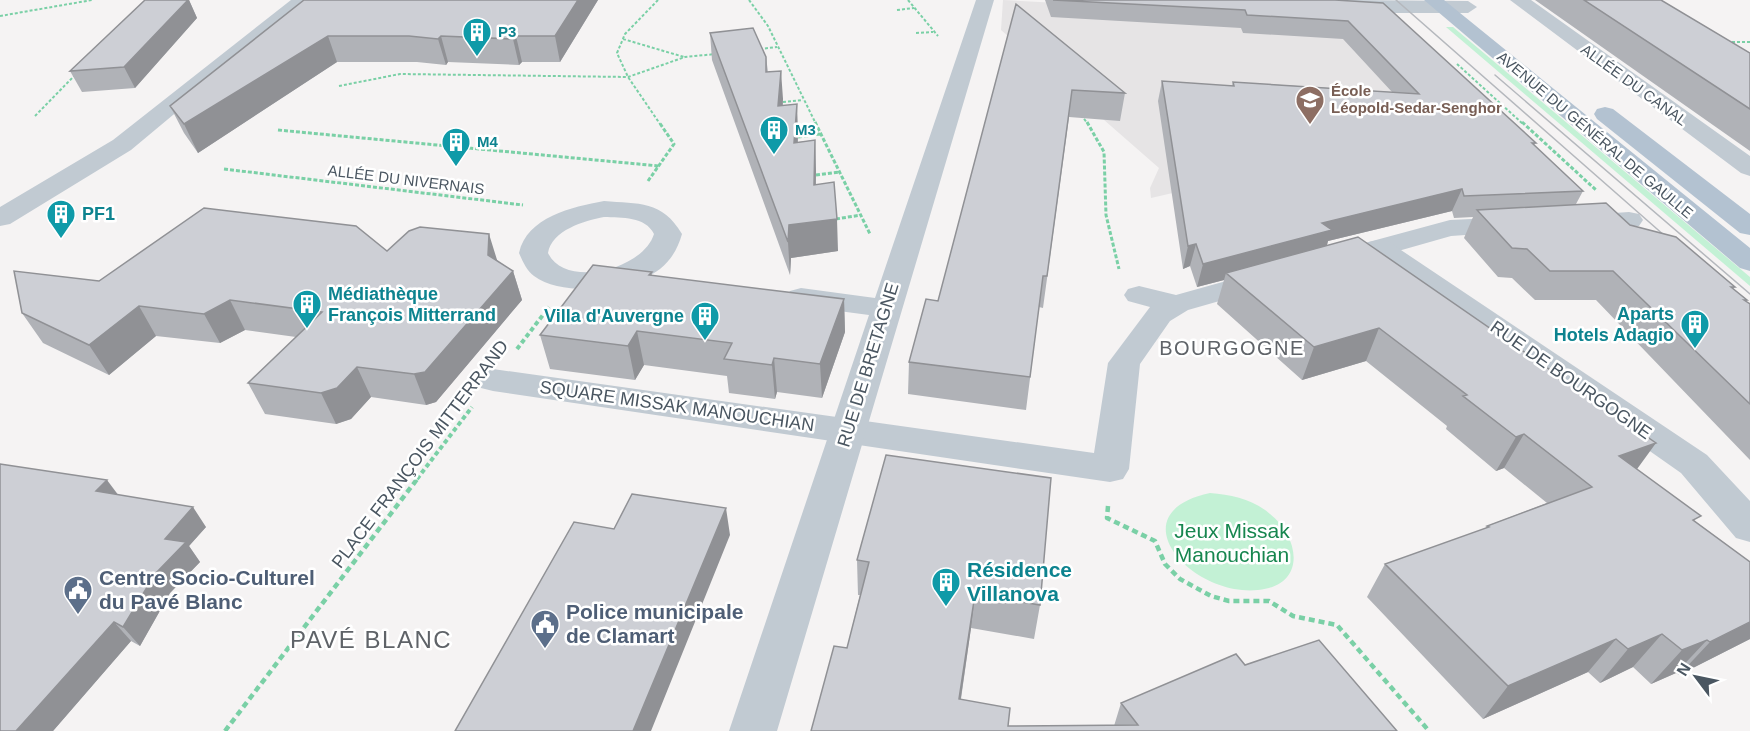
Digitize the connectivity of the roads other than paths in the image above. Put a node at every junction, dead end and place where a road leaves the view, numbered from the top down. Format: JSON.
{"nodes":[{"id":1,"x":302,"y":0,"type":"edge"},
{"id":2,"x":985,"y":0,"type":"edge"},
{"id":3,"x":1352,"y":0,"type":"edge"},
{"id":4,"x":1519,"y":0,"type":"edge"},
{"id":5,"x":1450,"y":4,"type":"edge"},
{"id":6,"x":1750,"y":168,"type":"edge"},
{"id":7,"x":0,"y":218,"type":"edge"},
{"id":8,"x":1629,"y":220,"type":"road end"},
{"id":9,"x":1750,"y":227,"type":"edge"},
{"id":10,"x":1379,"y":248,"type":"junction"},
{"id":11,"x":1750,"y":262,"type":"edge"},
{"id":12,"x":1323,"y":263,"type":"edge"},
{"id":13,"x":647,"y":265,"type":"junction"},
{"id":14,"x":1289,"y":273,"type":"edge"},
{"id":15,"x":674,"y":279,"type":"edge"},
{"id":16,"x":776,"y":294,"type":"edge"},
{"id":17,"x":1139,"y":295,"type":"road end"},
{"id":18,"x":1176,"y":304,"type":"junction"},
{"id":19,"x":885,"y":308,"type":"junction"},
{"id":20,"x":493,"y":380,"type":"road end"},
{"id":21,"x":847,"y":431,"type":"junction"},
{"id":22,"x":1750,"y":527,"type":"edge"},
{"id":23,"x":753,"y":731,"type":"edge"}],
"edges":[{"from":1,"to":7,"type":"street"},
{"from":2,"to":19,"type":"street","name":"RUE DE BRETAGNE"},
{"from":3,"to":5,"type":"street"},
{"from":4,"to":6,"type":"street","name":"ALLÉE DU CANAL"},
{"from":5,"to":9,"type":"main road","name":"AVENUE DU GÉNÉRAL DE GAULLE"},
{"from":5,"to":11,"type":"main road","name":"AVENUE DU GÉNÉRAL DE GAULLE"},
{"from":8,"to":10,"type":"street"},
{"from":10,"to":12,"type":"street"},
{"from":10,"to":22,"type":"street","name":"RUE DE BOURGOGNE"},
{"from":13,"to":13,"type":"street"},
{"from":13,"to":15,"type":"street"},
{"from":14,"to":18,"type":"street"},
{"from":16,"to":19,"type":"street"},
{"from":17,"to":18,"type":"street"},
{"from":18,"to":21,"type":"street","name":"SQUARE MISSAK MANOUCHIAN"},
{"from":19,"to":21,"type":"street","name":"RUE DE BRETAGNE"},
{"from":20,"to":21,"type":"street","name":"SQUARE MISSAK MANOUCHIAN"},
{"from":21,"to":23,"type":"street","name":"RUE DE BRETAGNE"}]}
